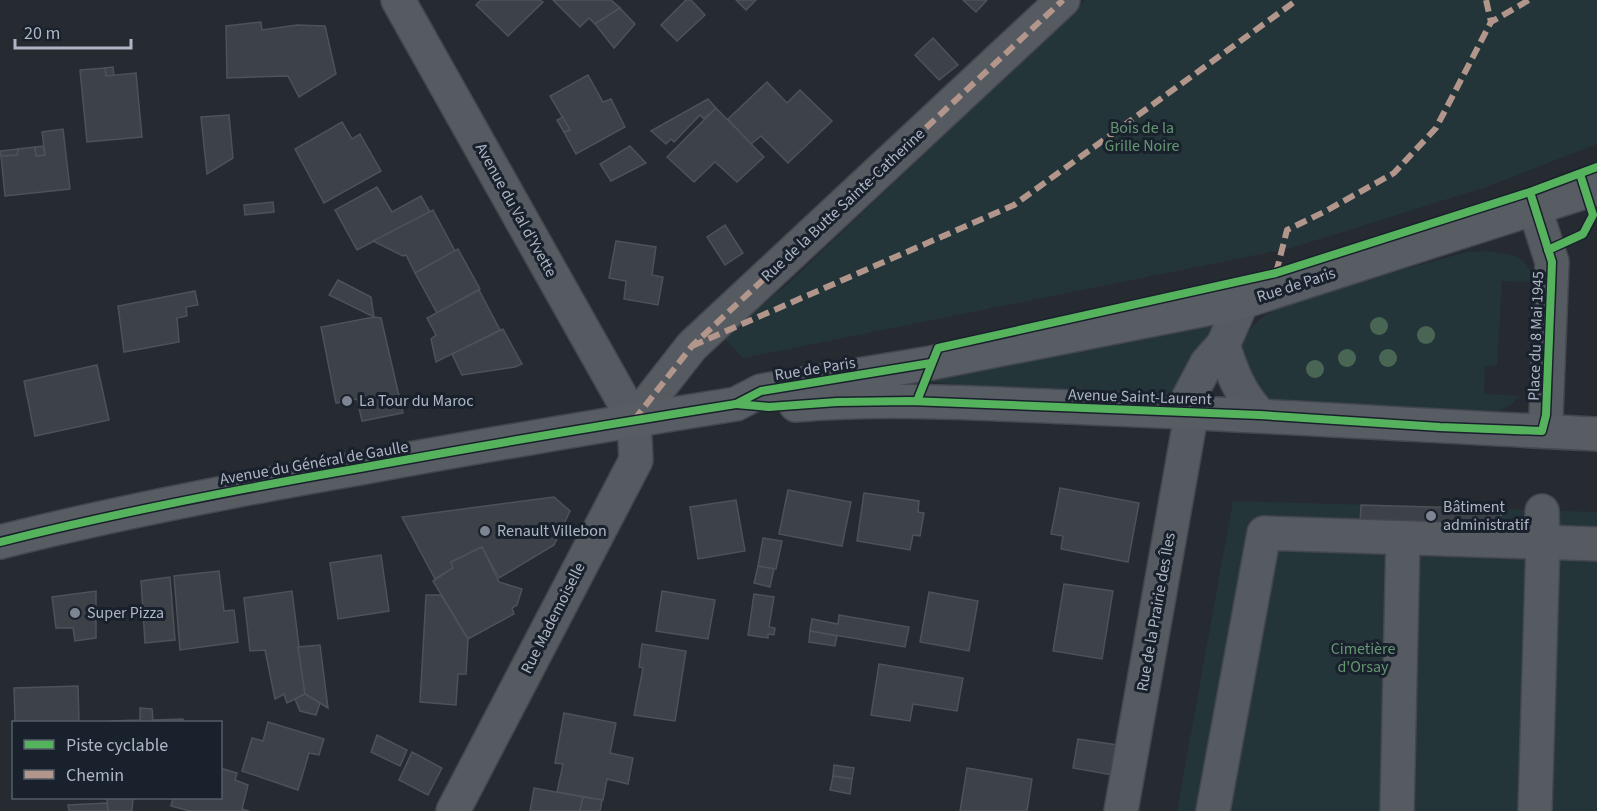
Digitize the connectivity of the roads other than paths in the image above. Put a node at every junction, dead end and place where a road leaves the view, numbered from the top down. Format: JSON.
{"nodes":[{"id":1,"x":398,"y":0,"type":"edge"},
{"id":2,"x":1063,"y":0,"type":"edge"},
{"id":3,"x":1597,"y":188,"type":"edge"},
{"id":4,"x":1535,"y":208,"type":"junction"},
{"id":5,"x":1242,"y":302,"type":"junction"},
{"id":6,"x":1223,"y":345,"type":"junction"},
{"id":7,"x":736,"y":404,"type":"junction"},
{"id":8,"x":1188,"y":412,"type":"junction"},
{"id":9,"x":1260,"y":415,"type":"junction"},
{"id":10,"x":634,"y":420,"type":"junction"},
{"id":11,"x":1542,"y":431,"type":"junction"},
{"id":12,"x":1597,"y":434,"type":"edge"},
{"id":13,"x":1543,"y":526,"type":"junction"},
{"id":14,"x":1403,"y":538,"type":"junction"},
{"id":15,"x":0,"y":542,"type":"edge"},
{"id":16,"x":1597,"y":544,"type":"edge"},
{"id":17,"x":453,"y":811,"type":"edge"},
{"id":18,"x":1121,"y":811,"type":"edge"},
{"id":19,"x":1213,"y":811,"type":"edge"},
{"id":20,"x":1397,"y":811,"type":"edge"},
{"id":21,"x":1535,"y":811,"type":"edge"}],
"edges":[{"from":1,"to":10,"type":"street","name":"Avenue du Val d'Yvette"},
{"from":2,"to":10,"type":"street","name":"Rue de la Butte Sainte-Catherine"},
{"from":3,"to":4,"type":"main road","name":"Rue de Paris"},
{"from":4,"to":5,"type":"main road","name":"Rue de Paris"},
{"from":4,"to":11,"type":"street","name":"Place du 8 Mai 1945"},
{"from":5,"to":6,"type":"street","name":"Rue de la Prairie des Îles"},
{"from":5,"to":7,"type":"main road","name":"Rue de Paris"},
{"from":6,"to":8,"type":"street","name":"Rue de la Prairie des Îles"},
{"from":6,"to":9,"type":"street"},
{"from":7,"to":8,"type":"main road","name":"Avenue Saint-Laurent"},
{"from":7,"to":10,"type":"main road","name":"Rue de Paris"},
{"from":8,"to":9,"type":"main road","name":"Avenue Saint-Laurent"},
{"from":8,"to":18,"type":"street","name":"Rue de la Prairie des Îles"},
{"from":9,"to":11,"type":"main road","name":"Avenue Saint-Laurent"},
{"from":10,"to":15,"type":"main road","name":"Avenue du Général de Gaulle"},
{"from":10,"to":17,"type":"street","name":"Rue Mademoiselle"},
{"from":11,"to":12,"type":"main road","name":"Avenue Saint-Laurent"},
{"from":13,"to":14,"type":"street"},
{"from":13,"to":16,"type":"street"},
{"from":13,"to":21,"type":"street"},
{"from":14,"to":19,"type":"street"},
{"from":14,"to":20,"type":"street"}]}
